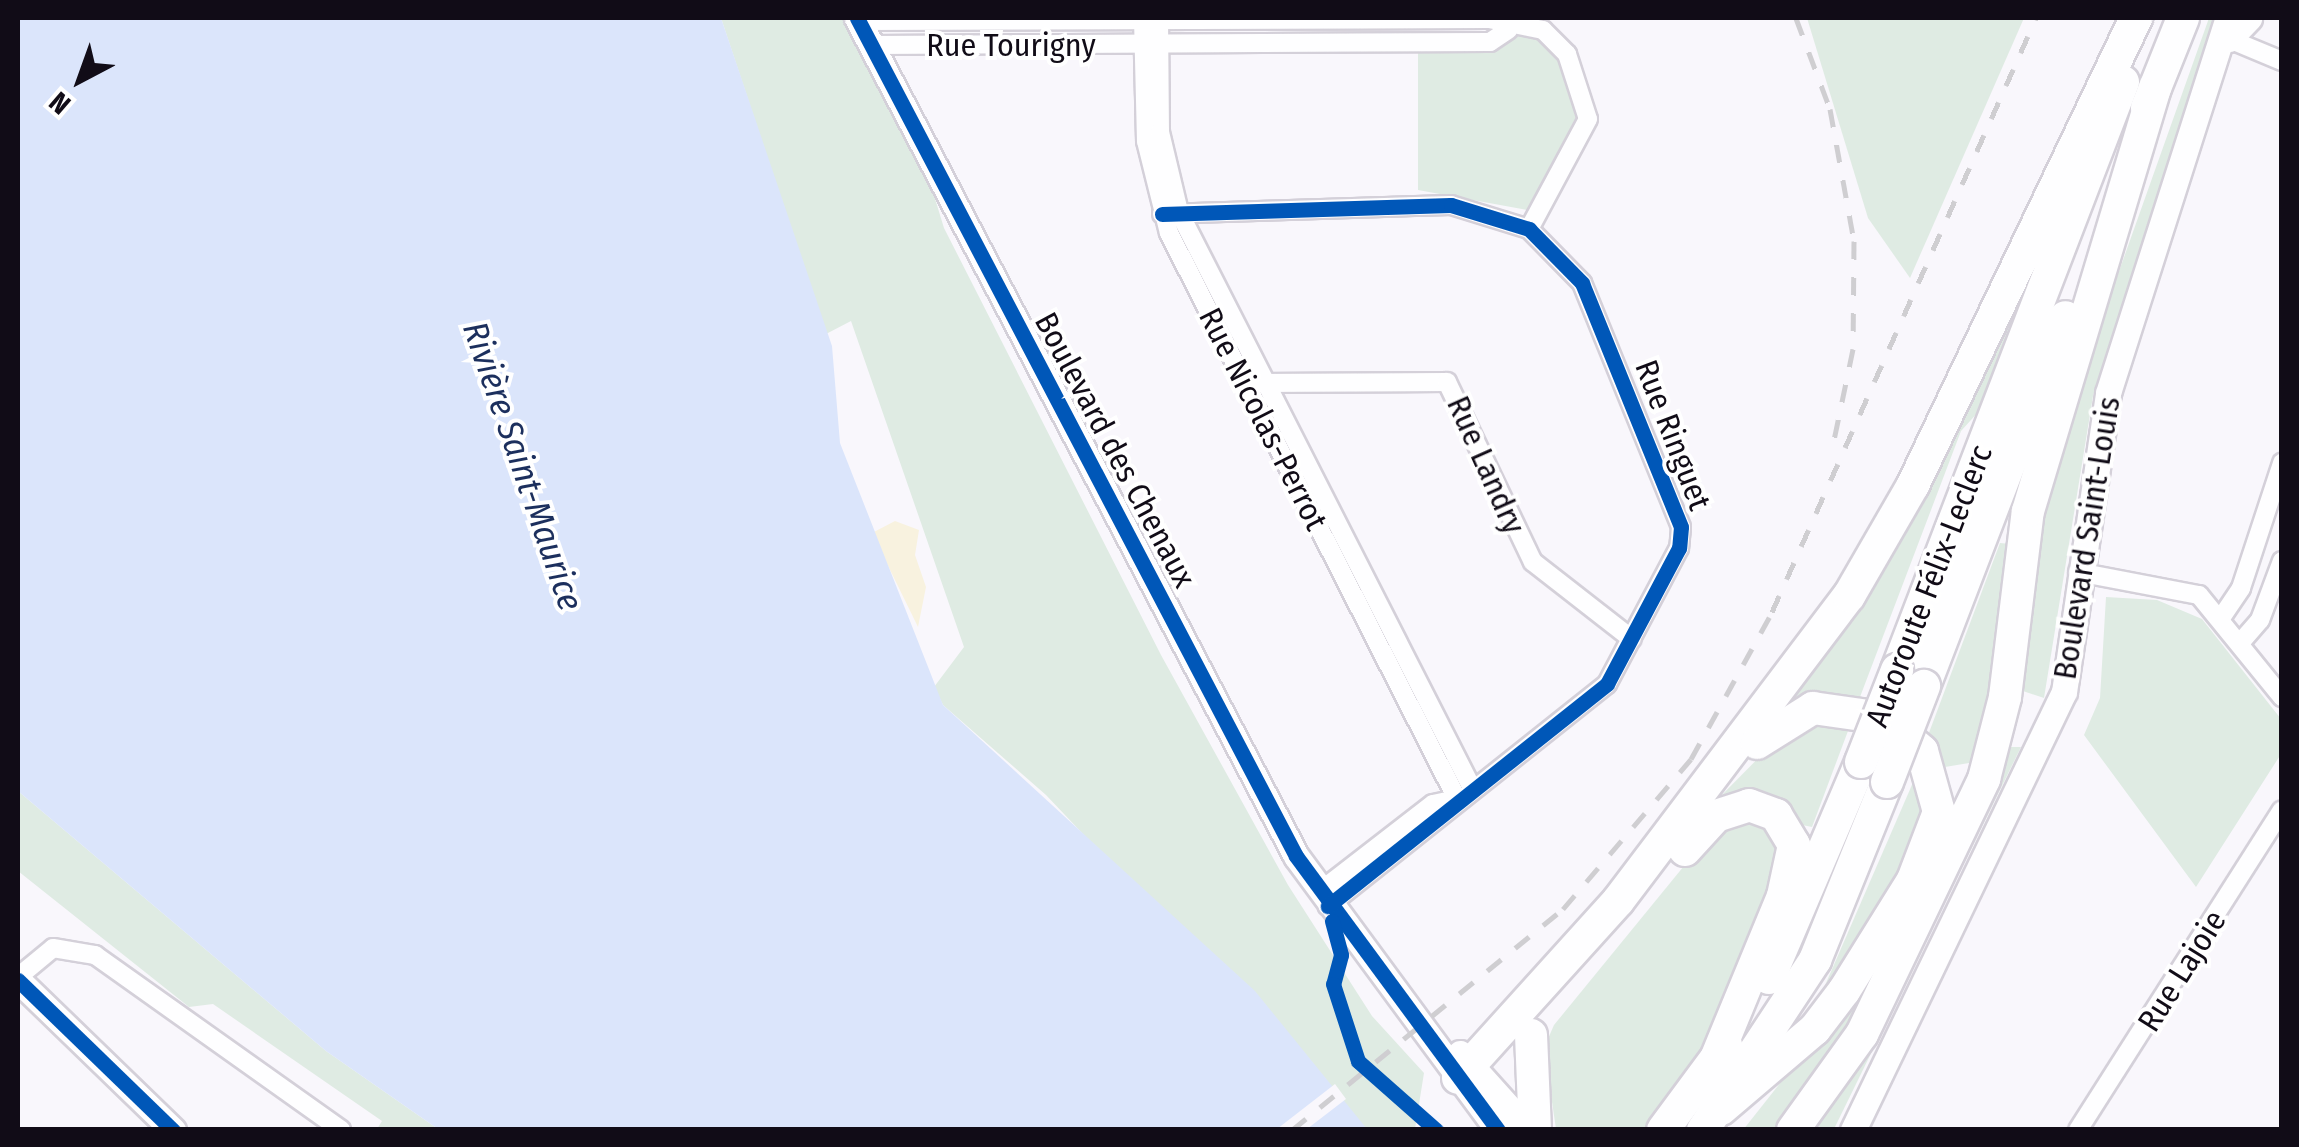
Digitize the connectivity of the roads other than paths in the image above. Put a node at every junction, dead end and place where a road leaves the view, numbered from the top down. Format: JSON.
{"nodes":[{"id":1,"x":2136,"y":18,"type":"edge"},
{"id":2,"x":2148,"y":18,"type":"edge"},
{"id":3,"x":2183,"y":18,"type":"edge"},
{"id":4,"x":2249,"y":18,"type":"edge"},
{"id":5,"x":858,"y":19,"type":"edge"},
{"id":6,"x":1151,"y":19,"type":"edge"},
{"id":7,"x":2228,"y":28,"type":"edge"},
{"id":8,"x":1508,"y":30,"type":"junction"},
{"id":9,"x":1151,"y":44,"type":"junction"},
{"id":10,"x":870,"y":45,"type":"junction"},
{"id":11,"x":2282,"y":61,"type":"edge"},
{"id":12,"x":2155,"y":88,"type":"junction"},
{"id":13,"x":1170,"y":213,"type":"junction"},
{"id":14,"x":1530,"y":229,"type":"junction"},
{"id":15,"x":1255,"y":383,"type":"junction"},
{"id":16,"x":2282,"y":463,"type":"edge"},
{"id":17,"x":2282,"y":561,"type":"edge"},
{"id":18,"x":2078,"y":572,"type":"junction"},
{"id":19,"x":2220,"y":618,"type":"junction"},
{"id":20,"x":1632,"y":640,"type":"junction"},
{"id":21,"x":2240,"y":643,"type":"junction"},
{"id":22,"x":1910,"y":678,"type":"junction"},
{"id":23,"x":2282,"y":698,"type":"edge"},
{"id":24,"x":1874,"y":772,"type":"junction"},
{"id":25,"x":1465,"y":793,"type":"junction"},
{"id":26,"x":1701,"y":797,"type":"junction"},
{"id":27,"x":2282,"y":810,"type":"edge"},
{"id":28,"x":1324,"y":899,"type":"junction"},
{"id":29,"x":18,"y":979,"type":"edge"},
{"id":30,"x":1532,"y":1036,"type":"junction"},
{"id":31,"x":1714,"y":1064,"type":"junction"},
{"id":32,"x":1472,"y":1080,"type":"junction"},
{"id":33,"x":1712,"y":1119,"type":"edge"},
{"id":34,"x":173,"y":1130,"type":"edge"},
{"id":35,"x":340,"y":1130,"type":"edge"},
{"id":36,"x":1498,"y":1130,"type":"edge"},
{"id":37,"x":1532,"y":1130,"type":"edge"},
{"id":38,"x":1664,"y":1130,"type":"edge"},
{"id":39,"x":1793,"y":1130,"type":"edge"},
{"id":40,"x":1853,"y":1130,"type":"edge"},
{"id":41,"x":2078,"y":1130,"type":"edge"}],
"edges":[{"from":1,"to":26,"type":"highway"},
{"from":2,"to":22,"type":"highway","name":"Autoroute Félix-Leclerc"},
{"from":3,"to":12,"type":"highway","name":"Autoroute Félix-Leclerc"},
{"from":4,"to":7,"type":"street","name":"Boulevard Saint-Louis"},
{"from":5,"to":6,"type":"street","name":"Rue Tourigny"},
{"from":5,"to":10,"type":"street","name":"Boulevard des Chenaux"},
{"from":6,"to":8,"type":"street","name":"Rue Tourigny"},
{"from":6,"to":9,"type":"street","name":"Rue Nicolas-Perrot"},
{"from":7,"to":11,"type":"street"},
{"from":7,"to":18,"type":"street","name":"Boulevard Saint-Louis"},
{"from":8,"to":9,"type":"street","name":"Rue Tourigny"},
{"from":8,"to":14,"type":"street","name":"Rue Tourigny"},
{"from":9,"to":10,"type":"street","name":"Rue Tourigny"},
{"from":9,"to":13,"type":"street","name":"Rue Nicolas-Perrot"},
{"from":10,"to":28,"type":"street","name":"Boulevard des Chenaux"},
{"from":12,"to":22,"type":"highway","name":"Autoroute Félix-Leclerc"},
{"from":12,"to":39,"type":"highway"},
{"from":13,"to":14,"type":"street","name":"Rue Ringuet"},
{"from":13,"to":15,"type":"street","name":"Rue Nicolas-Perrot"},
{"from":14,"to":20,"type":"street","name":"Rue Ringuet"},
{"from":15,"to":20,"type":"street","name":"Rue Landry"},
{"from":15,"to":25,"type":"street","name":"Rue Nicolas-Perrot"},
{"from":16,"to":19,"type":"street"},
{"from":17,"to":21,"type":"street"},
{"from":18,"to":19,"type":"street"},
{"from":18,"to":40,"type":"street","name":"Boulevard Saint-Louis"},
{"from":19,"to":21,"type":"street"},
{"from":20,"to":25,"type":"street","name":"Rue Ringuet"},
{"from":21,"to":23,"type":"street"},
{"from":22,"to":24,"type":"highway","name":"Autoroute Félix-Leclerc","bridge":true},
{"from":24,"to":31,"type":"highway","name":"Autoroute Félix-Leclerc"},
{"from":24,"to":33,"type":"highway","name":"Autoroute Félix-Leclerc"},
{"from":25,"to":28,"type":"street","name":"Rue Ringuet"},
{"from":26,"to":32,"type":"highway"},
{"from":26,"to":33,"type":"highway"},
{"from":27,"to":41,"type":"street","name":"Rue Lajoie"},
{"from":28,"to":32,"type":"street","name":"Boulevard des Chenaux"},
{"from":29,"to":34,"type":"street"},
{"from":29,"to":35,"type":"street"},
{"from":30,"to":31,"type":"highway"},
{"from":30,"to":32,"type":"highway"},
{"from":30,"to":37,"type":"highway"},
{"from":31,"to":38,"type":"highway","name":"Autoroute Félix-Leclerc"},
{"from":32,"to":36,"type":"street","name":"Boulevard des Chenaux"},
{"from":32,"to":37,"type":"street","name":"Boulevard des Chenaux"}]}
